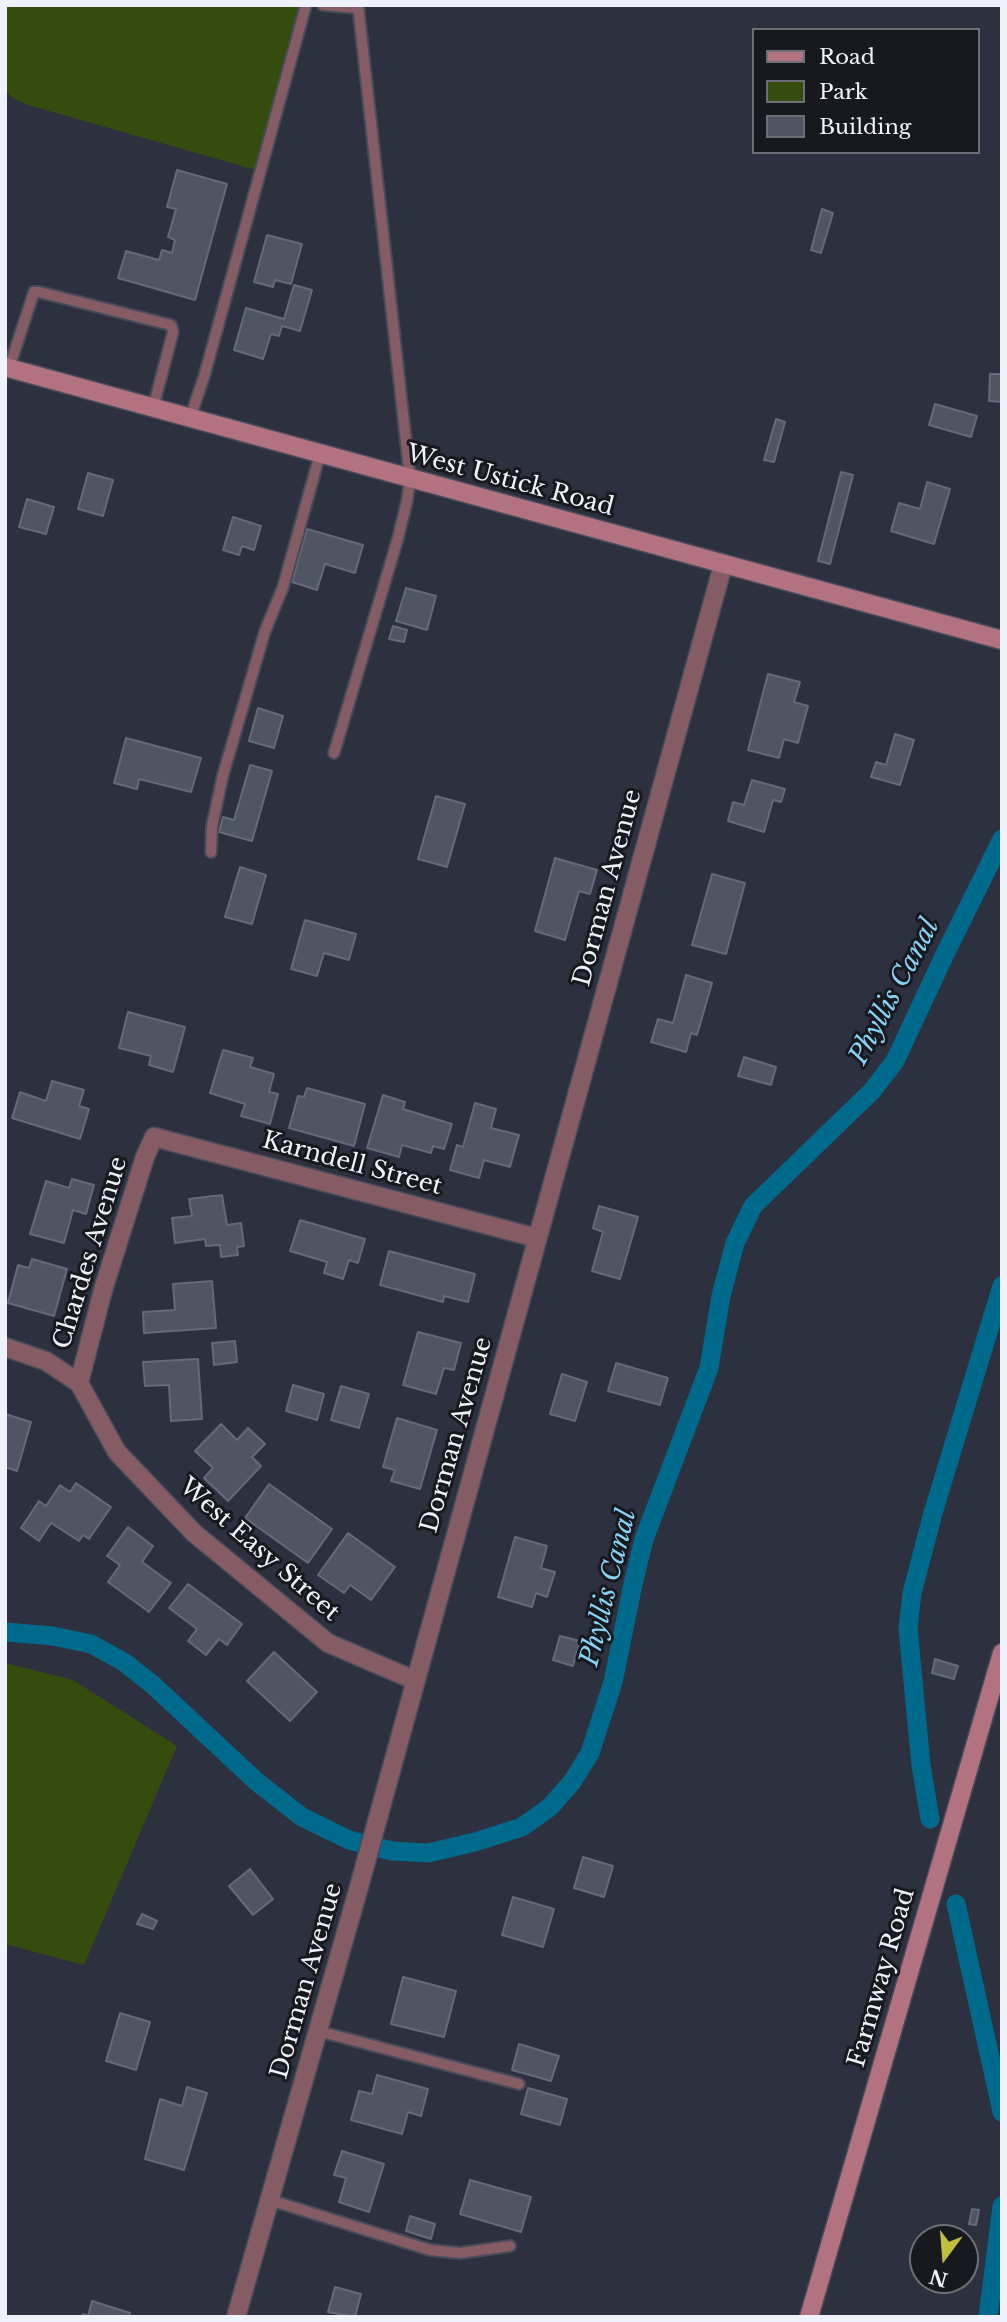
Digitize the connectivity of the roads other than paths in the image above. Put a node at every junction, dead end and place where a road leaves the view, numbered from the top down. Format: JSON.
{"nodes":[{"id":1,"x":306,"y":5,"type":"edge"},
{"id":2,"x":323,"y":5,"type":"edge"},
{"id":3,"x":358,"y":7,"type":"edge"},
{"id":4,"x":7,"y":368,"type":"edge"},
{"id":5,"x":153,"y":408,"type":"junction"},
{"id":6,"x":190,"y":418,"type":"junction"},
{"id":7,"x":320,"y":454,"type":"junction"},
{"id":8,"x":410,"y":478,"type":"junction"},
{"id":9,"x":723,"y":565,"type":"junction"},
{"id":10,"x":1002,"y":640,"type":"edge"},
{"id":11,"x":334,"y":753,"type":"dead end"},
{"id":12,"x":211,"y":852,"type":"dead end"},
{"id":13,"x":154,"y":1137,"type":"joint"},
{"id":14,"x":537,"y":1238,"type":"junction"},
{"id":15,"x":5,"y":1347,"type":"edge"},
{"id":16,"x":79,"y":1383,"type":"junction"},
{"id":17,"x":1002,"y":1653,"type":"edge"},
{"id":18,"x":414,"y":1680,"type":"junction"},
{"id":19,"x":318,"y":2031,"type":"junction"},
{"id":20,"x":519,"y":2084,"type":"dead end"},
{"id":21,"x":270,"y":2200,"type":"junction"},
{"id":22,"x":510,"y":2246,"type":"dead end"},
{"id":23,"x":236,"y":2317,"type":"edge"},
{"id":24,"x":809,"y":2317,"type":"edge"}],
"edges":[{"from":1,"to":6,"type":"lane"},
{"from":2,"to":3,"type":"lane"},
{"from":3,"to":8,"type":"lane"},
{"from":4,"to":5,"type":"main road","name":"West Ustick Road"},
{"from":4,"to":5,"type":"lane"},
{"from":5,"to":6,"type":"main road","name":"West Ustick Road"},
{"from":6,"to":7,"type":"main road","name":"West Ustick Road"},
{"from":7,"to":8,"type":"main road","name":"West Ustick Road"},
{"from":7,"to":12,"type":"lane"},
{"from":8,"to":9,"type":"main road","name":"West Ustick Road"},
{"from":8,"to":11,"type":"lane"},
{"from":9,"to":10,"type":"main road","name":"West Ustick Road"},
{"from":9,"to":14,"type":"street","name":"Dorman Avenue"},
{"from":13,"to":14,"type":"street","name":"Karndell Street"},
{"from":13,"to":16,"type":"street","name":"Chardes Avenue"},
{"from":14,"to":18,"type":"street","name":"Dorman Avenue"},
{"from":15,"to":16,"type":"street","name":"West Easy Street"},
{"from":16,"to":18,"type":"street","name":"West Easy Street"},
{"from":17,"to":24,"type":"main road","name":"Farmway Road"},
{"from":18,"to":19,"type":"street","name":"Dorman Avenue"},
{"from":19,"to":20,"type":"lane"},
{"from":19,"to":21,"type":"street","name":"Dorman Avenue"},
{"from":21,"to":22,"type":"lane"},
{"from":21,"to":23,"type":"street","name":"Dorman Avenue"}]}
